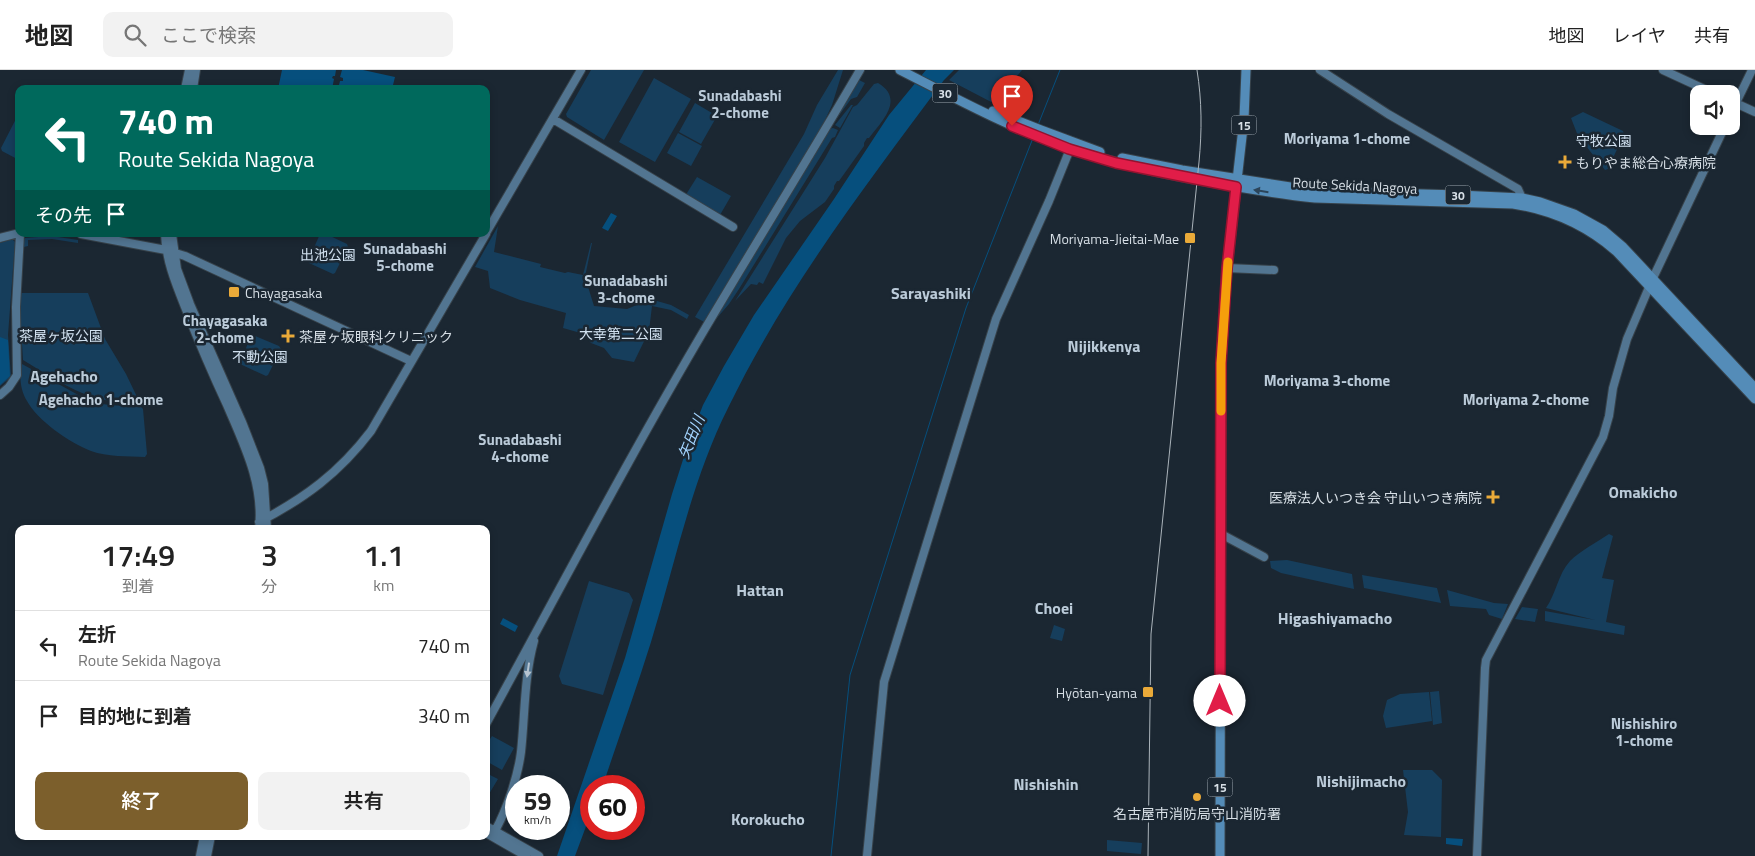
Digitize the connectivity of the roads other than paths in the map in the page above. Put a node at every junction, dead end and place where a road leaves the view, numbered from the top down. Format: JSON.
{"nodes":[{"id":1,"x":189,"y":70,"type":"edge"},
{"id":2,"x":196,"y":70,"type":"edge"},
{"id":3,"x":581,"y":70,"type":"edge"},
{"id":4,"x":860,"y":70,"type":"edge"},
{"id":5,"x":900,"y":70,"type":"edge"},
{"id":6,"x":913,"y":70,"type":"edge"},
{"id":7,"x":1246,"y":70,"type":"edge"},
{"id":8,"x":1320,"y":70,"type":"edge"},
{"id":9,"x":1664,"y":70,"type":"edge"},
{"id":10,"x":1752,"y":70,"type":"edge"},
{"id":11,"x":186,"y":85,"type":"edge"},
{"id":12,"x":193,"y":85,"type":"edge"},
{"id":13,"x":1696,"y":85,"type":"edge"},
{"id":14,"x":1740,"y":91,"type":"edge"},
{"id":15,"x":1740,"y":105,"type":"edge"},
{"id":16,"x":1755,"y":112,"type":"edge"},
{"id":17,"x":553,"y":119,"type":"junction"},
{"id":18,"x":1039,"y":133,"type":"junction"},
{"id":19,"x":1721,"y":135,"type":"edge"},
{"id":20,"x":1070,"y":145,"type":"junction"},
{"id":21,"x":1237,"y":183,"type":"junction"},
{"id":22,"x":1522,"y":198,"type":"junction"},
{"id":23,"x":490,"y":227,"type":"edge"},
{"id":24,"x":733,"y":227,"type":"dead end"},
{"id":25,"x":15,"y":234,"type":"edge"},
{"id":26,"x":19,"y":237,"type":"edge"},
{"id":27,"x":97,"y":237,"type":"edge"},
{"id":28,"x":165,"y":237,"type":"edge"},
{"id":29,"x":172,"y":237,"type":"edge"},
{"id":30,"x":484,"y":237,"type":"edge"},
{"id":31,"x":0,"y":238,"type":"edge"},
{"id":32,"x":166,"y":250,"type":"junction"},
{"id":33,"x":175,"y":254,"type":"junction"},
{"id":34,"x":1227,"y":268,"type":"junction"},
{"id":35,"x":1274,"y":270,"type":"dead end"},
{"id":36,"x":1652,"y":282,"type":"junction"},
{"id":37,"x":411,"y":361,"type":"junction"},
{"id":38,"x":1755,"y":388,"type":"edge"},
{"id":39,"x":0,"y":395,"type":"edge"},
{"id":40,"x":1755,"y":399,"type":"edge"},
{"id":41,"x":267,"y":518,"type":"junction"},
{"id":42,"x":259,"y":525,"type":"edge"},
{"id":43,"x":260,"y":525,"type":"edge"},
{"id":44,"x":267,"y":525,"type":"edge"},
{"id":45,"x":1220,"y":534,"type":"junction"},
{"id":46,"x":1264,"y":557,"type":"dead end"},
{"id":47,"x":540,"y":623,"type":"junction"},
{"id":48,"x":490,"y":717,"type":"edge"},
{"id":49,"x":490,"y":829,"type":"edge"},
{"id":50,"x":490,"y":834,"type":"edge"},
{"id":51,"x":499,"y":836,"type":"junction"},
{"id":52,"x":203,"y":840,"type":"edge"},
{"id":53,"x":209,"y":840,"type":"edge"},
{"id":54,"x":200,"y":856,"type":"edge"},
{"id":55,"x":207,"y":856,"type":"edge"},
{"id":56,"x":526,"y":856,"type":"edge"},
{"id":57,"x":538,"y":856,"type":"edge"},
{"id":58,"x":867,"y":856,"type":"edge"},
{"id":59,"x":1220,"y":856,"type":"edge"},
{"id":60,"x":1477,"y":856,"type":"edge"}],
"edges":[{"from":1,"to":11,"type":"street"},
{"from":2,"to":12,"type":"street"},
{"from":3,"to":17,"type":"street"},
{"from":4,"to":47,"type":"street"},
{"from":5,"to":18,"type":"main road","name":"Route Sekida Nagoya","number":"30"},
{"from":6,"to":18,"type":"main road","name":"Route Sekida Nagoya","number":"30"},
{"from":7,"to":21,"type":"main road","number":"15"},
{"from":8,"to":22,"type":"street"},
{"from":9,"to":13,"type":"street"},
{"from":10,"to":14,"type":"street"},
{"from":15,"to":16,"type":"street"},
{"from":17,"to":23,"type":"street"},
{"from":17,"to":24,"type":"street"},
{"from":18,"to":20,"type":"main road","name":"Route Sekida Nagoya","number":"30"},
{"from":19,"to":36,"type":"street"},
{"from":20,"to":21,"type":"main road","name":"Route Sekida Nagoya","number":"30"},
{"from":20,"to":58,"type":"street"},
{"from":21,"to":22,"type":"main road","name":"Route Sekida Nagoya","number":"30"},
{"from":21,"to":34,"type":"main road","number":"15"},
{"from":36,"to":21,"type":"main road","name":"Route Sekida Nagoya","number":"30","one_way":true},
{"from":22,"to":36,"type":"main road","name":"Route Sekida Nagoya","number":"30"},
{"from":25,"to":31,"type":"street"},
{"from":26,"to":39,"type":"street"},
{"from":27,"to":32,"type":"street"},
{"from":28,"to":32,"type":"street"},
{"from":29,"to":33,"type":"street"},
{"from":30,"to":37,"type":"street"},
{"from":32,"to":33,"type":"street"},
{"from":32,"to":42,"type":"street"},
{"from":33,"to":37,"type":"street"},
{"from":33,"to":41,"type":"street"},
{"from":34,"to":35,"type":"street"},
{"from":34,"to":45,"type":"main road","number":"15"},
{"from":36,"to":38,"type":"main road","name":"Route Sekida Nagoya","number":"30"},
{"from":36,"to":40,"type":"main road","name":"Route Sekida Nagoya","number":"30"},
{"from":36,"to":60,"type":"street"},
{"from":37,"to":41,"type":"street"},
{"from":41,"to":43,"type":"street"},
{"from":41,"to":44,"type":"street"},
{"from":45,"to":46,"type":"street"},
{"from":45,"to":59,"type":"main road","number":"15"},
{"from":47,"to":48,"type":"street"},
{"from":47,"to":51,"type":"street","one_way":true},
{"from":49,"to":51,"type":"street"},
{"from":50,"to":51,"type":"street"},
{"from":51,"to":56,"type":"street"},
{"from":51,"to":57,"type":"street"},
{"from":52,"to":54,"type":"street"},
{"from":53,"to":55,"type":"street"}]}
